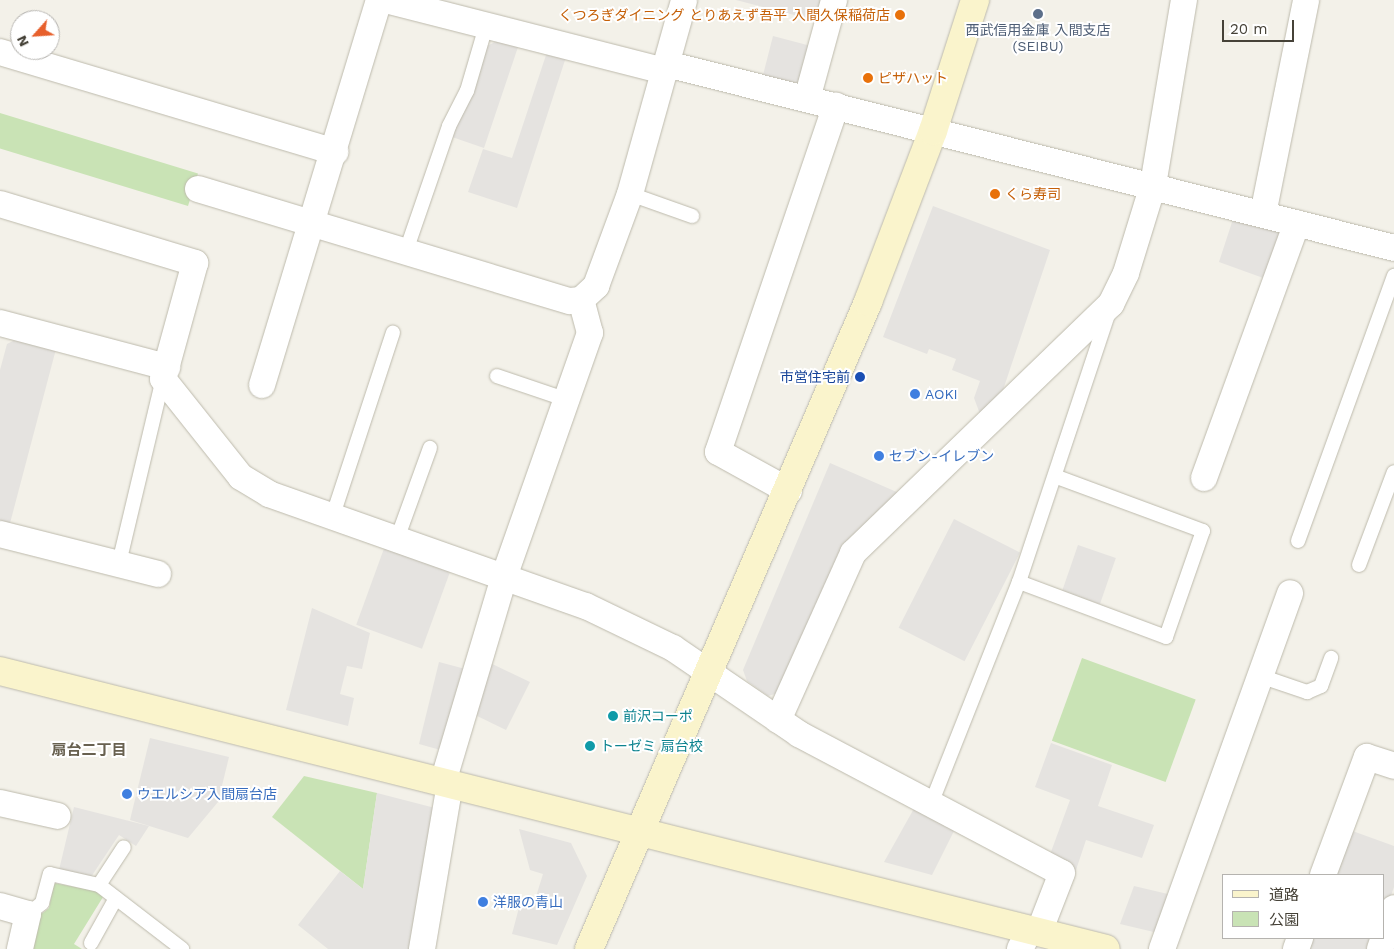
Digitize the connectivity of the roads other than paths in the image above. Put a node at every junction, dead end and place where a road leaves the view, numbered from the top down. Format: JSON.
{"nodes":[{"id":1,"x":379,"y":0,"type":"edge"},
{"id":2,"x":386,"y":0,"type":"edge"},
{"id":3,"x":684,"y":0,"type":"edge"},
{"id":4,"x":834,"y":0,"type":"edge"},
{"id":5,"x":976,"y":0,"type":"edge"},
{"id":6,"x":1184,"y":0,"type":"edge"},
{"id":7,"x":1306,"y":0,"type":"edge"},
{"id":8,"x":486,"y":26,"type":"junction"},
{"id":9,"x":0,"y":52,"type":"edge"},
{"id":10,"x":666,"y":67,"type":"junction"},
{"id":11,"x":807,"y":99,"type":"junction"},
{"id":12,"x":836,"y":106,"type":"junction"},
{"id":13,"x":933,"y":131,"type":"junction"},
{"id":14,"x":335,"y":152,"type":"junction"},
{"id":15,"x":1153,"y":185,"type":"junction"},
{"id":16,"x":198,"y":189,"type":"dead end"},
{"id":17,"x":630,"y":194,"type":"junction"},
{"id":18,"x":0,"y":204,"type":"edge"},
{"id":19,"x":1263,"y":214,"type":"junction"},
{"id":20,"x":692,"y":216,"type":"dead end"},
{"id":21,"x":311,"y":222,"type":"junction"},
{"id":22,"x":1297,"y":223,"type":"junction"},
{"id":23,"x":1394,"y":248,"type":"edge"},
{"id":24,"x":406,"y":251,"type":"junction"},
{"id":25,"x":1394,"y":276,"type":"edge"},
{"id":26,"x":581,"y":300,"type":"junction"},
{"id":27,"x":1111,"y":304,"type":"junction"},
{"id":28,"x":1,"y":327,"type":"edge"},
{"id":29,"x":393,"y":333,"type":"dead end"},
{"id":30,"x":165,"y":373,"type":"junction"},
{"id":31,"x":497,"y":376,"type":"dead end"},
{"id":32,"x":262,"y":385,"type":"dead end"},
{"id":33,"x":568,"y":400,"type":"junction"},
{"id":34,"x":430,"y":448,"type":"dead end"},
{"id":35,"x":1394,"y":472,"type":"edge"},
{"id":36,"x":1057,"y":477,"type":"junction"},
{"id":37,"x":1204,"y":478,"type":"dead end"},
{"id":38,"x":789,"y":491,"type":"junction"},
{"id":39,"x":333,"y":515,"type":"junction"},
{"id":40,"x":0,"y":534,"type":"edge"},
{"id":41,"x":397,"y":538,"type":"junction"},
{"id":42,"x":1298,"y":541,"type":"dead end"},
{"id":43,"x":119,"y":563,"type":"junction"},
{"id":44,"x":1359,"y":566,"type":"dead end"},
{"id":45,"x":158,"y":574,"type":"dead end"},
{"id":46,"x":504,"y":577,"type":"junction"},
{"id":47,"x":1019,"y":582,"type":"junction"},
{"id":48,"x":1290,"y":593,"type":"dead end"},
{"id":49,"x":1331,"y":658,"type":"dead end"},
{"id":50,"x":0,"y":670,"type":"edge"},
{"id":51,"x":710,"y":670,"type":"junction"},
{"id":52,"x":1260,"y":676,"type":"junction"},
{"id":53,"x":778,"y":720,"type":"junction"},
{"id":54,"x":1394,"y":766,"type":"edge"},
{"id":55,"x":446,"y":783,"type":"junction"},
{"id":56,"x":0,"y":803,"type":"edge"},
{"id":57,"x":931,"y":804,"type":"junction"},
{"id":58,"x":58,"y":816,"type":"dead end"},
{"id":59,"x":642,"y":832,"type":"junction"},
{"id":60,"x":124,"y":847,"type":"dead end"},
{"id":61,"x":1324,"y":874,"type":"edge"},
{"id":62,"x":98,"y":885,"type":"junction"},
{"id":63,"x":116,"y":898,"type":"junction"},
{"id":64,"x":0,"y":906,"type":"edge"},
{"id":65,"x":1394,"y":908,"type":"edge"},
{"id":66,"x":28,"y":914,"type":"junction"},
{"id":67,"x":1030,"y":937,"type":"edge"},
{"id":68,"x":1384,"y":937,"type":"edge"},
{"id":69,"x":91,"y":943,"type":"dead end"},
{"id":70,"x":20,"y":949,"type":"edge"},
{"id":71,"x":182,"y":949,"type":"edge"},
{"id":72,"x":422,"y":949,"type":"edge"},
{"id":73,"x":589,"y":949,"type":"edge"},
{"id":74,"x":1106,"y":949,"type":"edge"},
{"id":75,"x":1162,"y":949,"type":"edge"}],
"edges":[{"from":1,"to":14,"type":"street"},
{"from":2,"to":8,"type":"street"},
{"from":3,"to":10,"type":"street"},
{"from":4,"to":11,"type":"street"},
{"from":5,"to":13,"type":"street"},
{"from":6,"to":15,"type":"street"},
{"from":7,"to":19,"type":"street"},
{"from":8,"to":10,"type":"street"},
{"from":8,"to":24,"type":"lane"},
{"from":9,"to":14,"type":"street"},
{"from":10,"to":11,"type":"street"},
{"from":10,"to":17,"type":"street"},
{"from":11,"to":12,"type":"street"},
{"from":12,"to":13,"type":"street"},
{"from":12,"to":38,"type":"street"},
{"from":13,"to":15,"type":"street"},
{"from":13,"to":38,"type":"street"},
{"from":14,"to":21,"type":"street"},
{"from":15,"to":19,"type":"street"},
{"from":15,"to":27,"type":"street"},
{"from":16,"to":21,"type":"street"},
{"from":17,"to":20,"type":"lane"},
{"from":17,"to":26,"type":"street"},
{"from":18,"to":30,"type":"street"},
{"from":19,"to":22,"type":"street"},
{"from":21,"to":24,"type":"street"},
{"from":21,"to":32,"type":"street"},
{"from":22,"to":23,"type":"street"},
{"from":22,"to":37,"type":"street"},
{"from":24,"to":26,"type":"street"},
{"from":25,"to":42,"type":"lane"},
{"from":26,"to":33,"type":"street"},
{"from":27,"to":36,"type":"lane"},
{"from":27,"to":53,"type":"street"},
{"from":28,"to":30,"type":"street"},
{"from":29,"to":39,"type":"lane"},
{"from":30,"to":39,"type":"street"},
{"from":30,"to":43,"type":"lane"},
{"from":31,"to":33,"type":"lane"},
{"from":33,"to":46,"type":"street"},
{"from":34,"to":41,"type":"lane"},
{"from":35,"to":44,"type":"lane"},
{"from":36,"to":47,"type":"lane"},
{"from":36,"to":47,"type":"lane"},
{"from":38,"to":51,"type":"street"},
{"from":39,"to":41,"type":"street"},
{"from":40,"to":43,"type":"street"},
{"from":41,"to":46,"type":"street"},
{"from":43,"to":45,"type":"street"},
{"from":46,"to":51,"type":"street"},
{"from":46,"to":55,"type":"street"},
{"from":47,"to":57,"type":"lane"},
{"from":48,"to":52,"type":"street"},
{"from":49,"to":52,"type":"lane"},
{"from":50,"to":55,"type":"street"},
{"from":51,"to":53,"type":"street"},
{"from":51,"to":59,"type":"street"},
{"from":52,"to":75,"type":"street"},
{"from":53,"to":57,"type":"street"},
{"from":54,"to":61,"type":"street"},
{"from":55,"to":59,"type":"street"},
{"from":55,"to":72,"type":"street"},
{"from":56,"to":58,"type":"street"},
{"from":57,"to":67,"type":"street"},
{"from":59,"to":67,"type":"street"},
{"from":59,"to":73,"type":"street"},
{"from":60,"to":62,"type":"lane"},
{"from":62,"to":63,"type":"lane"},
{"from":62,"to":66,"type":"lane"},
{"from":63,"to":69,"type":"lane"},
{"from":63,"to":71,"type":"lane"},
{"from":64,"to":66,"type":"street"},
{"from":65,"to":68,"type":"street"},
{"from":66,"to":70,"type":"street"},
{"from":67,"to":74,"type":"street"}]}
